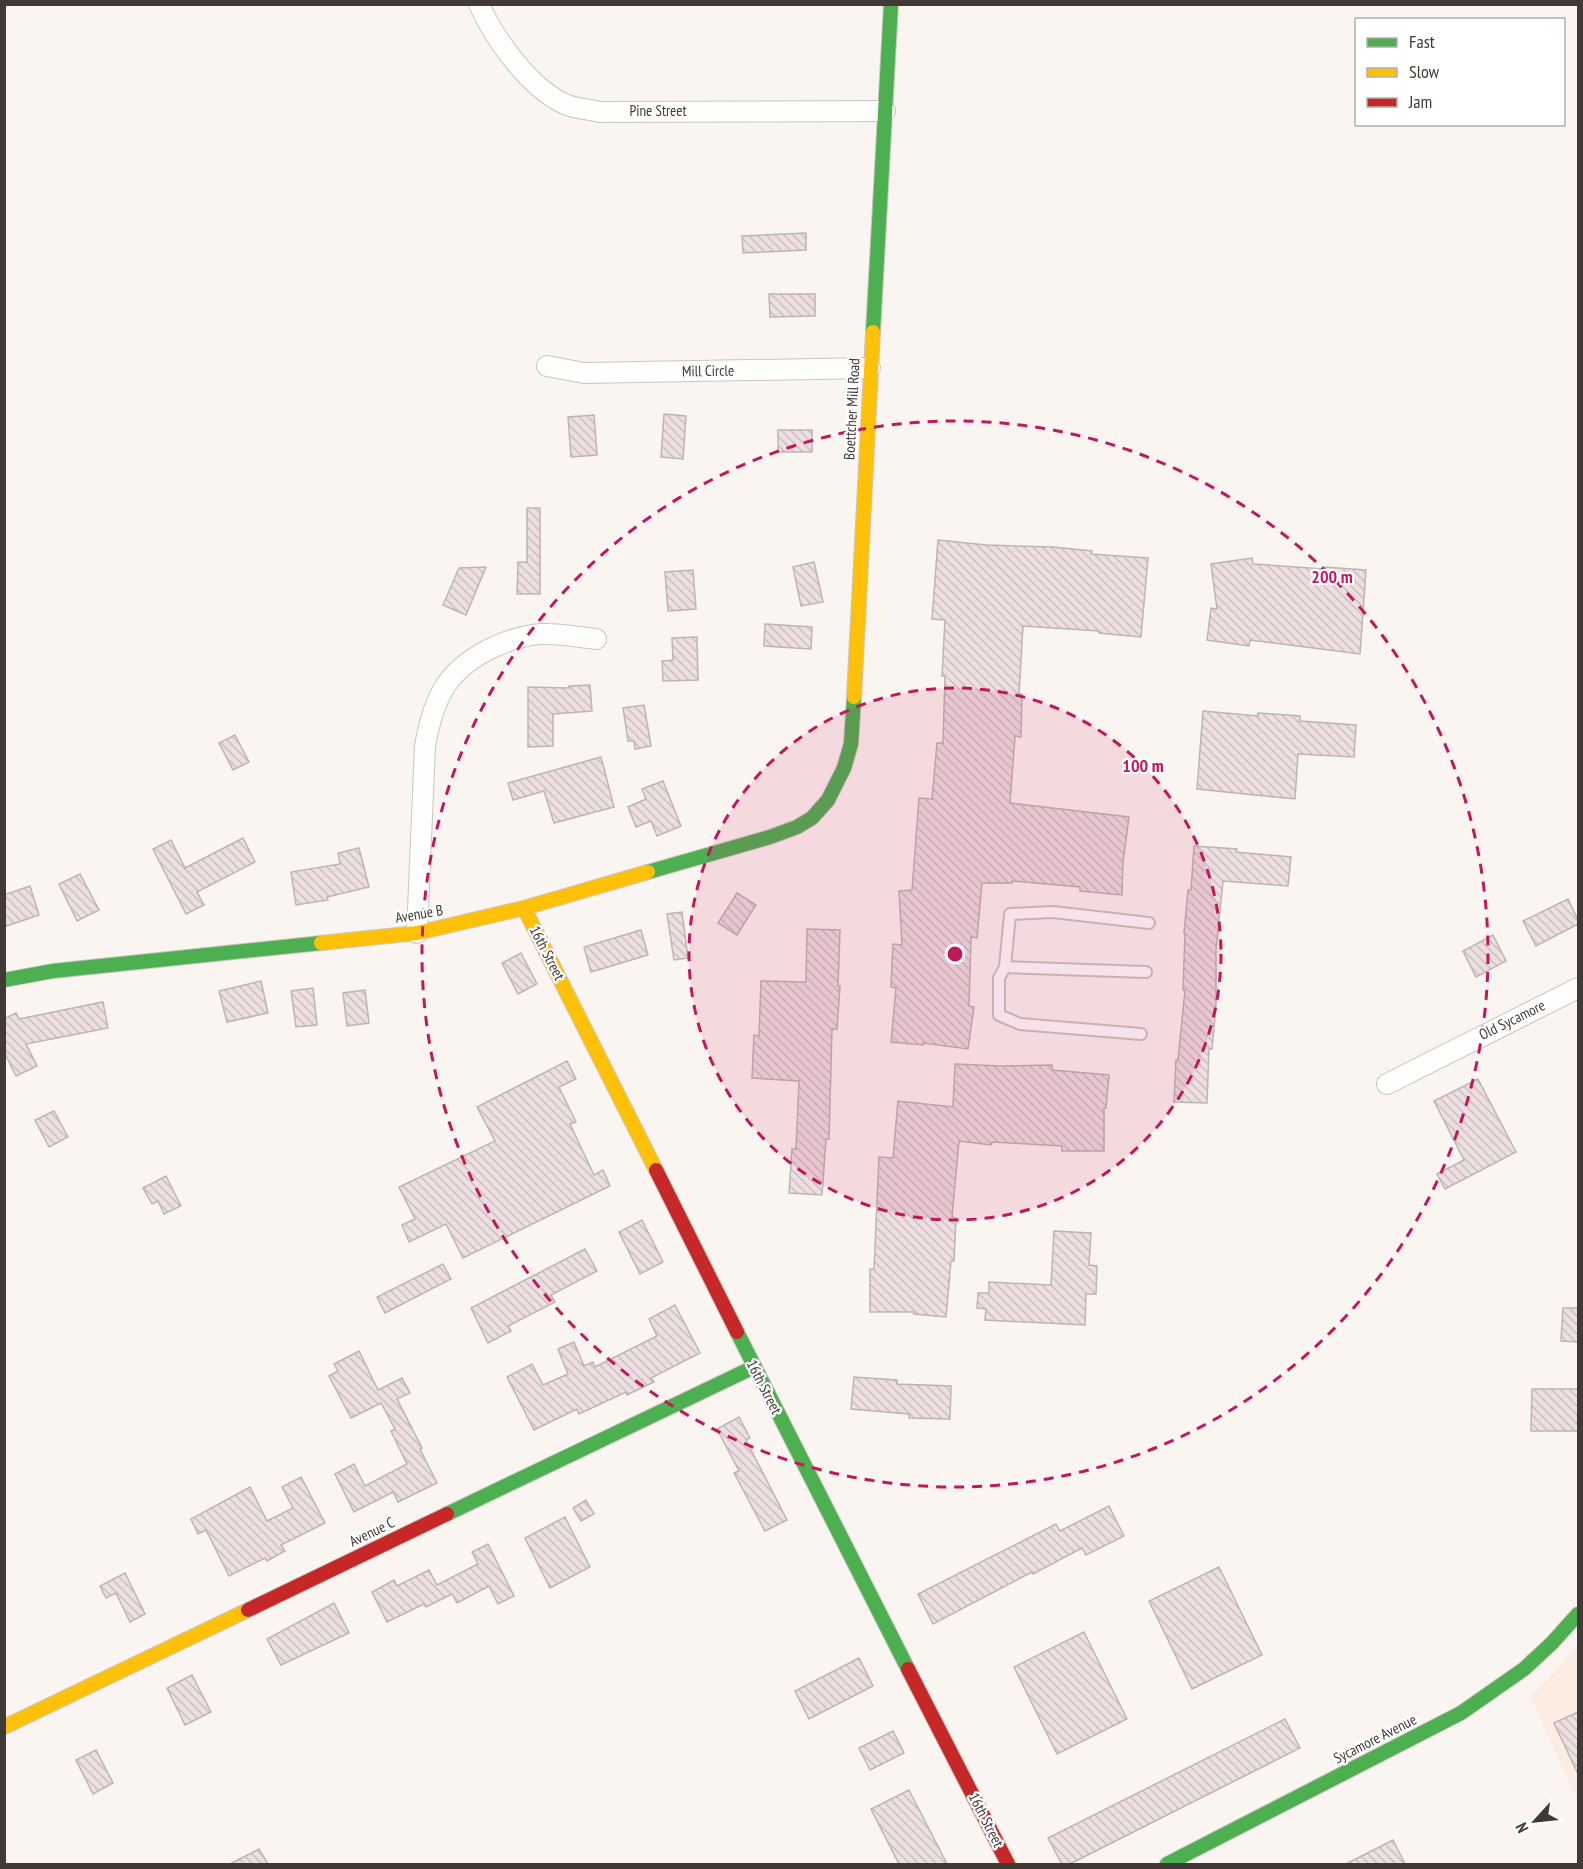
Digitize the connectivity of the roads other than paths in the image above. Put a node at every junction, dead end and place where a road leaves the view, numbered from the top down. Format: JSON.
{"nodes":[{"id":1,"x":479,"y":4,"type":"edge"},
{"id":2,"x":891,"y":4,"type":"edge"},
{"id":3,"x":885,"y":111,"type":"junction"},
{"id":4,"x":547,"y":366,"type":"dead end"},
{"id":5,"x":870,"y":368,"type":"junction"},
{"id":6,"x":596,"y":639,"type":"dead end"},
{"id":7,"x":822,"y":809,"type":"joint"},
{"id":8,"x":524,"y":908,"type":"junction"},
{"id":9,"x":1149,"y":923,"type":"dead end"},
{"id":10,"x":417,"y":933,"type":"junction"},
{"id":11,"x":1005,"y":967,"type":"junction"},
{"id":12,"x":1146,"y":972,"type":"dead end"},
{"id":13,"x":4,"y":980,"type":"edge"},
{"id":14,"x":1578,"y":988,"type":"edge"},
{"id":15,"x":1141,"y":1034,"type":"dead end"},
{"id":16,"x":1387,"y":1084,"type":"dead end"},
{"id":17,"x":754,"y":1367,"type":"junction"},
{"id":18,"x":1578,"y":1614,"type":"edge"},
{"id":19,"x":4,"y":1727,"type":"edge"},
{"id":20,"x":1008,"y":1864,"type":"edge"},
{"id":21,"x":1167,"y":1864,"type":"edge"}],
"edges":[{"from":1,"to":3,"type":"street","name":"Pine Street"},
{"from":2,"to":3,"type":"street","name":"Boettcher Mill Road"},
{"from":3,"to":5,"type":"street","name":"Boettcher Mill Road"},
{"from":4,"to":5,"type":"street","name":"Mill Circle"},
{"from":5,"to":7,"type":"street","name":"Boettcher Mill Road"},
{"from":6,"to":10,"type":"street"},
{"from":7,"to":8,"type":"street","name":"Avenue B"},
{"from":8,"to":10,"type":"street","name":"Avenue B"},
{"from":8,"to":17,"type":"street","name":"16th Street"},
{"from":9,"to":11,"type":"lane"},
{"from":10,"to":13,"type":"street","name":"Avenue B"},
{"from":11,"to":12,"type":"lane"},
{"from":11,"to":15,"type":"lane"},
{"from":14,"to":16,"type":"street","name":"Old Sycamore"},
{"from":17,"to":19,"type":"street","name":"Avenue C"},
{"from":17,"to":20,"type":"street","name":"16th Street"},
{"from":18,"to":21,"type":"street","name":"Sycamore Avenue"}]}
